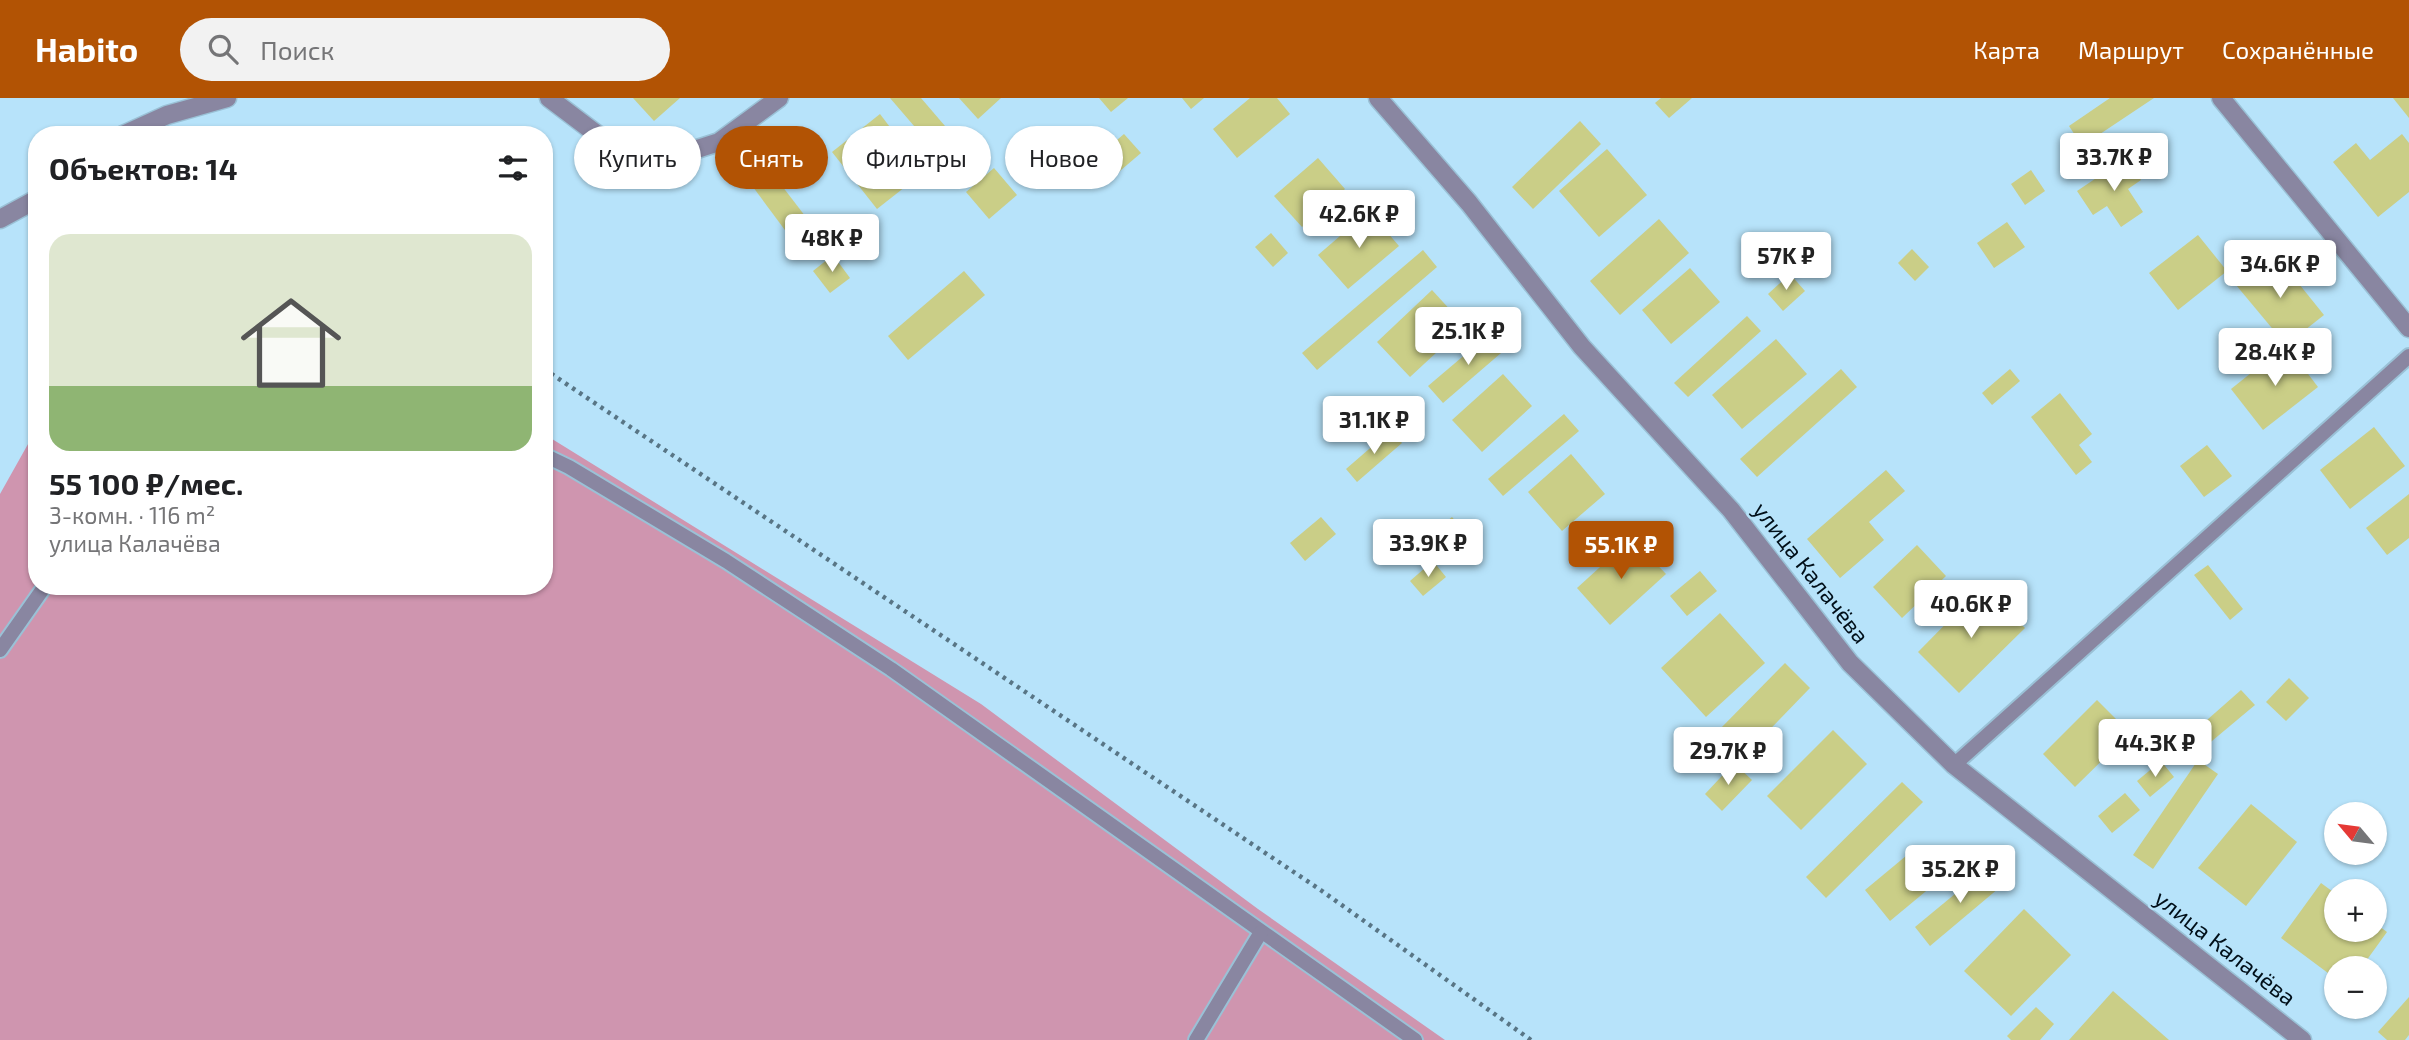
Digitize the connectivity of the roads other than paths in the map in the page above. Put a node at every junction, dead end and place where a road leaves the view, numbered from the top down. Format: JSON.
{"nodes":[{"id":1,"x":227,"y":98,"type":"edge"},
{"id":2,"x":549,"y":98,"type":"edge"},
{"id":3,"x":779,"y":98,"type":"edge"},
{"id":4,"x":1378,"y":98,"type":"edge"},
{"id":5,"x":2221,"y":98,"type":"edge"},
{"id":6,"x":144,"y":126,"type":"edge"},
{"id":7,"x":28,"y":204,"type":"edge"},
{"id":8,"x":0,"y":219,"type":"edge"},
{"id":9,"x":2409,"y":328,"type":"edge"},
{"id":10,"x":2409,"y":356,"type":"edge"},
{"id":11,"x":553,"y":459,"type":"edge"},
{"id":12,"x":39,"y":595,"type":"edge"},
{"id":13,"x":0,"y":650,"type":"edge"},
{"id":14,"x":1954,"y":765,"type":"junction"},
{"id":15,"x":1261,"y":932,"type":"junction"},
{"id":16,"x":1196,"y":1040,"type":"edge"},
{"id":17,"x":1416,"y":1040,"type":"edge"},
{"id":18,"x":2302,"y":1040,"type":"edge"}],
"edges":[{"from":1,"to":6,"type":"street"},
{"from":2,"to":3,"type":"street"},
{"from":4,"to":14,"type":"street","name":"улица Калачёва"},
{"from":5,"to":9,"type":"street"},
{"from":7,"to":8,"type":"street"},
{"from":10,"to":14,"type":"lane"},
{"from":11,"to":15,"type":"lane"},
{"from":12,"to":13,"type":"lane"},
{"from":14,"to":18,"type":"street","name":"улица Калачёва"},
{"from":15,"to":16,"type":"lane"},
{"from":15,"to":17,"type":"lane"}]}
